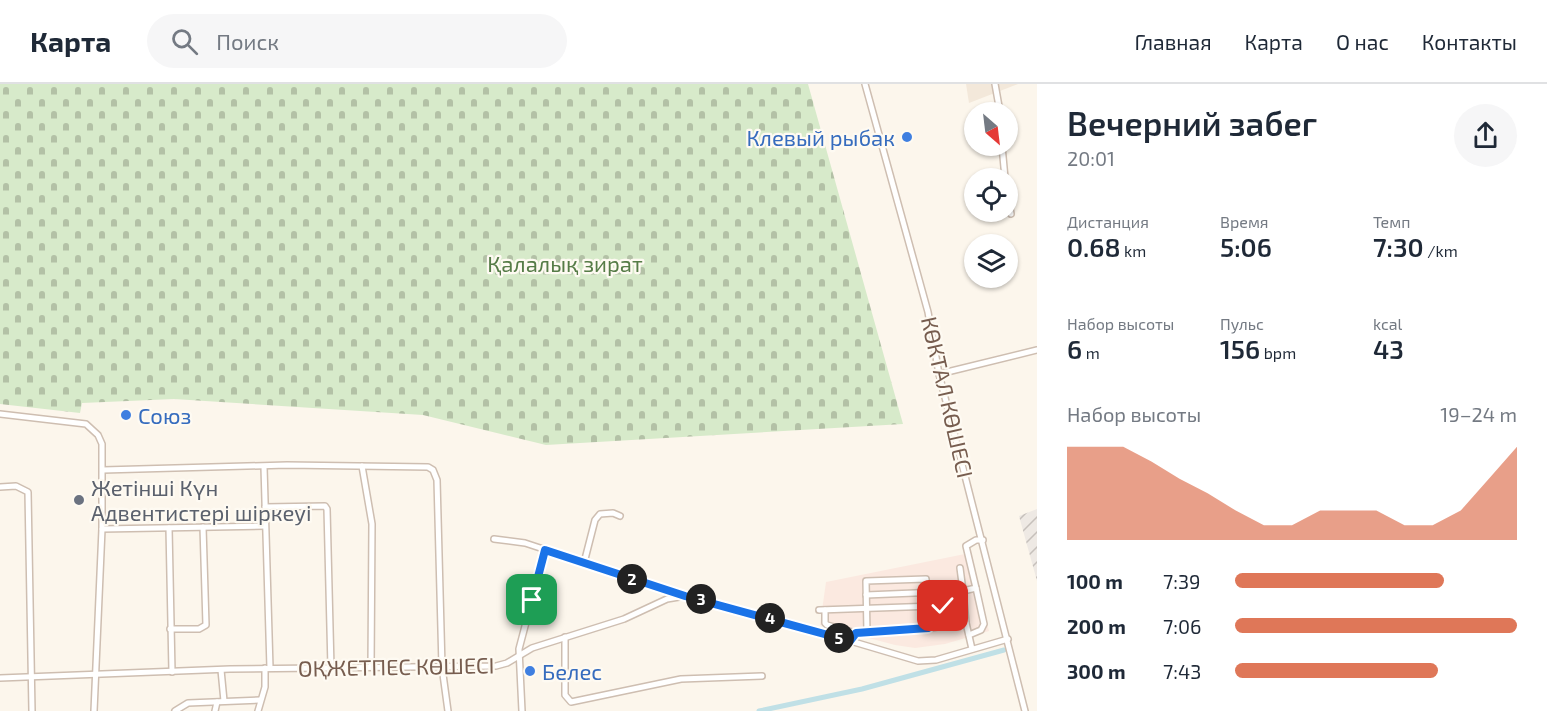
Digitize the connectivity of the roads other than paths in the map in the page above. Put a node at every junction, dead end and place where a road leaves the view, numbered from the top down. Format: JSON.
{"nodes":[{"id":1,"x":865,"y":84,"type":"edge"},
{"id":2,"x":995,"y":84,"type":"edge"},
{"id":3,"x":998,"y":102,"type":"edge"},
{"id":4,"x":1037,"y":350,"type":"edge"},
{"id":5,"x":939,"y":374,"type":"junction"},
{"id":6,"x":0,"y":414,"type":"edge"},
{"id":7,"x":264,"y":466,"type":"junction"},
{"id":8,"x":362,"y":466,"type":"junction"},
{"id":9,"x":103,"y":470,"type":"junction"},
{"id":10,"x":0,"y":487,"type":"edge"},
{"id":11,"x":265,"y":507,"type":"junction"},
{"id":12,"x":620,"y":516,"type":"dead end"},
{"id":13,"x":266,"y":526,"type":"junction"},
{"id":14,"x":203,"y":527,"type":"junction"},
{"id":15,"x":169,"y":528,"type":"junction"},
{"id":16,"x":102,"y":529,"type":"junction"},
{"id":17,"x":494,"y":539,"type":"dead end"},
{"id":18,"x":983,"y":540,"type":"junction"},
{"id":19,"x":545,"y":550,"type":"junction"},
{"id":20,"x":585,"y":563,"type":"junction"},
{"id":21,"x":960,"y":568,"type":"dead end"},
{"id":22,"x":976,"y":588,"type":"junction"},
{"id":23,"x":963,"y":591,"type":"junction"},
{"id":24,"x":928,"y":592,"type":"junction"},
{"id":25,"x":866,"y":595,"type":"junction"},
{"id":26,"x":685,"y":596,"type":"junction"},
{"id":27,"x":964,"y":605,"type":"junction"},
{"id":28,"x":928,"y":607,"type":"junction"},
{"id":29,"x":866,"y":609,"type":"junction"},
{"id":30,"x":966,"y":623,"type":"junction"},
{"id":31,"x":928,"y":628,"type":"junction"},
{"id":32,"x":170,"y":629,"type":"junction"},
{"id":33,"x":856,"y":633,"type":"junction"},
{"id":34,"x":867,"y":633,"type":"junction"},
{"id":35,"x":969,"y":635,"type":"junction"},
{"id":36,"x":566,"y":638,"type":"junction"},
{"id":37,"x":1008,"y":639,"type":"junction"},
{"id":38,"x":850,"y":641,"type":"junction"},
{"id":39,"x":972,"y":649,"type":"junction"},
{"id":40,"x":518,"y":656,"type":"junction"},
{"id":41,"x":371,"y":666,"type":"junction"},
{"id":42,"x":442,"y":667,"type":"junction"},
{"id":43,"x":268,"y":668,"type":"junction"},
{"id":44,"x":331,"y":668,"type":"junction"},
{"id":45,"x":221,"y":669,"type":"junction"},
{"id":46,"x":172,"y":672,"type":"junction"},
{"id":47,"x":762,"y":675,"type":"dead end"},
{"id":48,"x":95,"y":676,"type":"junction"},
{"id":49,"x":0,"y":678,"type":"edge"},
{"id":50,"x":31,"y":678,"type":"junction"},
{"id":51,"x":260,"y":700,"type":"junction"},
{"id":52,"x":220,"y":702,"type":"junction"},
{"id":53,"x":32,"y":711,"type":"edge"},
{"id":54,"x":94,"y":711,"type":"edge"},
{"id":55,"x":175,"y":711,"type":"edge"},
{"id":56,"x":215,"y":711,"type":"edge"},
{"id":57,"x":258,"y":711,"type":"edge"},
{"id":58,"x":448,"y":711,"type":"edge"},
{"id":59,"x":522,"y":711,"type":"edge"},
{"id":60,"x":1025,"y":711,"type":"edge"}],
"edges":[{"from":1,"to":5,"type":"street","name":"КӨКТАЛ КӨШЕСІ"},
{"from":2,"to":3,"type":"street"},
{"from":4,"to":5,"type":"street"},
{"from":5,"to":18,"type":"street","name":"КӨКТАЛ КӨШЕСІ"},
{"from":6,"to":9,"type":"street"},
{"from":7,"to":8,"type":"street"},
{"from":7,"to":9,"type":"street"},
{"from":7,"to":11,"type":"street"},
{"from":8,"to":41,"type":"street"},
{"from":8,"to":42,"type":"street"},
{"from":9,"to":16,"type":"street"},
{"from":10,"to":50,"type":"street"},
{"from":11,"to":13,"type":"street"},
{"from":11,"to":44,"type":"street"},
{"from":12,"to":20,"type":"street"},
{"from":13,"to":14,"type":"street"},
{"from":13,"to":43,"type":"street"},
{"from":14,"to":15,"type":"street"},
{"from":14,"to":32,"type":"street"},
{"from":15,"to":16,"type":"street"},
{"from":15,"to":32,"type":"street"},
{"from":16,"to":48,"type":"street"},
{"from":17,"to":19,"type":"street"},
{"from":18,"to":22,"type":"street"},
{"from":18,"to":37,"type":"street","name":"КӨКТАЛ КӨШЕСІ"},
{"from":19,"to":20,"type":"street"},
{"from":19,"to":40,"type":"street"},
{"from":20,"to":26,"type":"street"},
{"from":21,"to":23,"type":"street"},
{"from":22,"to":23,"type":"street"},
{"from":22,"to":35,"type":"street"},
{"from":23,"to":24,"type":"street"},
{"from":23,"to":27,"type":"street"},
{"from":24,"to":25,"type":"street"},
{"from":24,"to":25,"type":"street"},
{"from":24,"to":28,"type":"street"},
{"from":25,"to":29,"type":"street"},
{"from":26,"to":36,"type":"street","name":"ОҚЖЕТПЕС КӨШЕСІ"},
{"from":26,"to":38,"type":"street"},
{"from":27,"to":28,"type":"street"},
{"from":27,"to":30,"type":"street"},
{"from":28,"to":29,"type":"street"},
{"from":28,"to":31,"type":"street"},
{"from":29,"to":33,"type":"street"},
{"from":29,"to":34,"type":"street"},
{"from":30,"to":31,"type":"street"},
{"from":30,"to":35,"type":"street"},
{"from":31,"to":34,"type":"street"},
{"from":32,"to":46,"type":"street"},
{"from":33,"to":34,"type":"street"},
{"from":33,"to":38,"type":"street"},
{"from":35,"to":39,"type":"street"},
{"from":36,"to":40,"type":"street","name":"ОҚЖЕТПЕС КӨШЕСІ"},
{"from":36,"to":47,"type":"street"},
{"from":37,"to":39,"type":"street"},
{"from":37,"to":60,"type":"street","name":"КӨКТАЛ КӨШЕСІ"},
{"from":38,"to":39,"type":"street"},
{"from":40,"to":42,"type":"street","name":"ОҚЖЕТПЕС КӨШЕСІ"},
{"from":40,"to":59,"type":"street"},
{"from":41,"to":42,"type":"street","name":"ОҚЖЕТПЕС КӨШЕСІ"},
{"from":41,"to":44,"type":"street","name":"ОҚЖЕТПЕС КӨШЕСІ"},
{"from":42,"to":58,"type":"street"},
{"from":43,"to":44,"type":"street","name":"ОҚЖЕТПЕС КӨШЕСІ"},
{"from":43,"to":45,"type":"street","name":"ОҚЖЕТПЕС КӨШЕСІ"},
{"from":43,"to":51,"type":"street"},
{"from":45,"to":46,"type":"street","name":"ОҚЖЕТПЕС КӨШЕСІ"},
{"from":45,"to":52,"type":"street"},
{"from":46,"to":48,"type":"street","name":"ОҚЖЕТПЕС КӨШЕСІ"},
{"from":48,"to":50,"type":"street","name":"ОҚЖЕТПЕС КӨШЕСІ"},
{"from":48,"to":54,"type":"street"},
{"from":49,"to":50,"type":"street","name":"ОҚЖЕТПЕС КӨШЕСІ"},
{"from":50,"to":53,"type":"street"},
{"from":51,"to":52,"type":"street"},
{"from":51,"to":57,"type":"street"},
{"from":52,"to":55,"type":"street"},
{"from":52,"to":56,"type":"street"}]}
